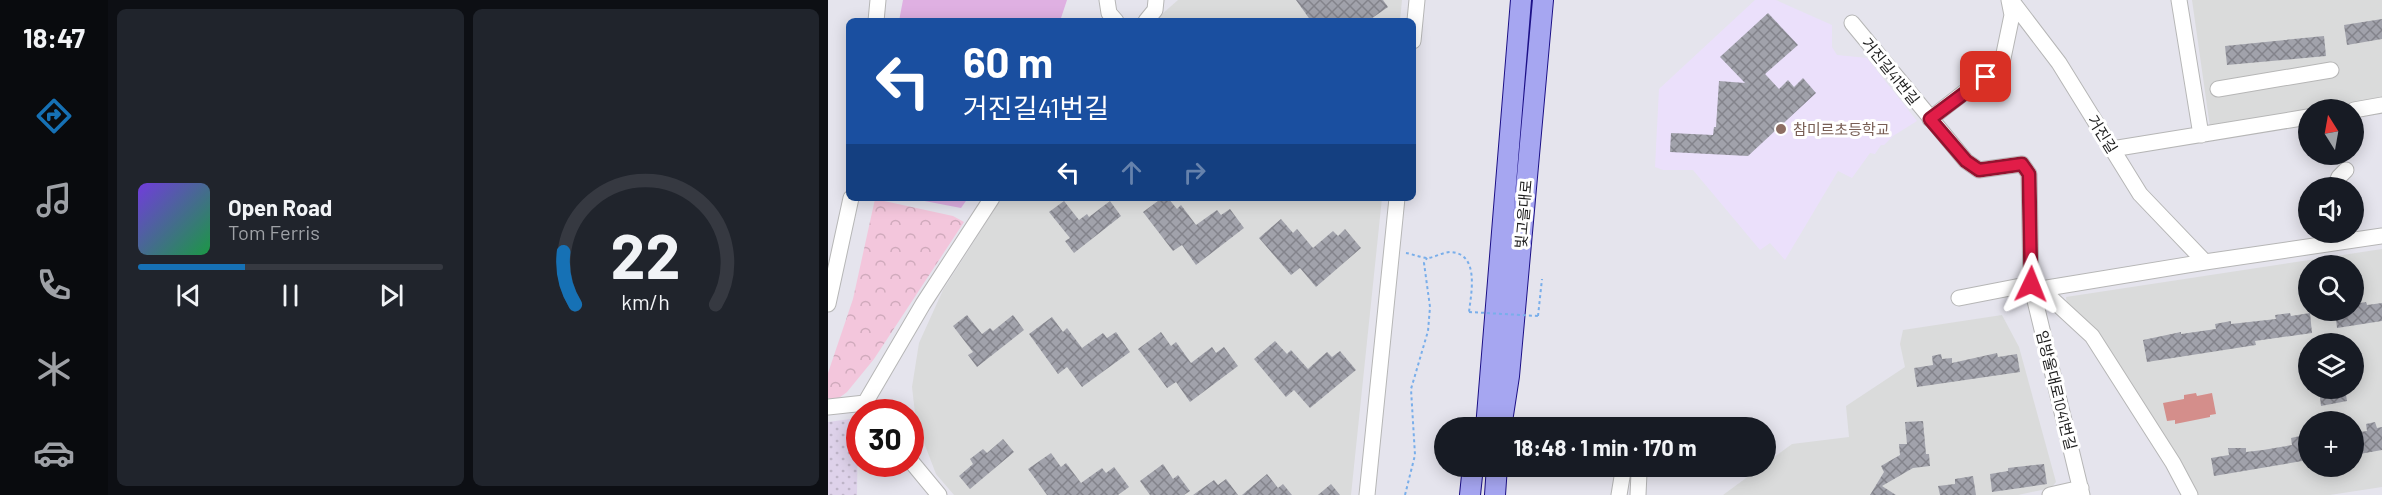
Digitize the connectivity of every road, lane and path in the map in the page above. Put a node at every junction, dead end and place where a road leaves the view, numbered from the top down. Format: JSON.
{"nodes":[{"id":1,"x":878,"y":0,"type":"edge"},
{"id":2,"x":1107,"y":0,"type":"edge"},
{"id":3,"x":1156,"y":0,"type":"edge"},
{"id":4,"x":1417,"y":0,"type":"edge"},
{"id":5,"x":1521,"y":0,"type":"edge"},
{"id":6,"x":1543,"y":0,"type":"edge"},
{"id":7,"x":2010,"y":0,"type":"edge"},
{"id":8,"x":2179,"y":0,"type":"edge"},
{"id":9,"x":876,"y":18,"type":"edge"},
{"id":10,"x":1113,"y":18,"type":"edge"},
{"id":11,"x":1148,"y":18,"type":"edge"},
{"id":12,"x":1415,"y":18,"type":"edge"},
{"id":13,"x":1852,"y":23,"type":"dead end"},
{"id":14,"x":2331,"y":70,"type":"dead end"},
{"id":15,"x":2218,"y":88,"type":"dead end"},
{"id":16,"x":2382,"y":105,"type":"edge"},
{"id":17,"x":2364,"y":108,"type":"edge"},
{"id":18,"x":1930,"y":119,"type":"junction"},
{"id":19,"x":2298,"y":119,"type":"edge"},
{"id":20,"x":2201,"y":135,"type":"junction"},
{"id":21,"x":2112,"y":149,"type":"junction"},
{"id":22,"x":2346,"y":170,"type":"dead end"},
{"id":23,"x":2339,"y":177,"type":"edge"},
{"id":24,"x":850,"y":201,"type":"edge"},
{"id":25,"x":990,"y":201,"type":"edge"},
{"id":26,"x":1397,"y":201,"type":"edge"},
{"id":27,"x":2382,"y":236,"type":"edge"},
{"id":28,"x":2313,"y":243,"type":"edge"},
{"id":29,"x":2311,"y":247,"type":"junction"},
{"id":30,"x":1401,"y":252,"type":"dead end"},
{"id":31,"x":1427,"y":258,"type":"junction"},
{"id":32,"x":2205,"y":262,"type":"junction"},
{"id":33,"x":1542,"y":279,"type":"dead end"},
{"id":34,"x":2036,"y":287,"type":"junction"},
{"id":35,"x":1959,"y":298,"type":"dead end"},
{"id":36,"x":828,"y":304,"type":"edge"},
{"id":37,"x":1489,"y":375,"type":"junction"},
{"id":38,"x":1509,"y":376,"type":"junction"},
{"id":39,"x":873,"y":399,"type":"edge"},
{"id":40,"x":828,"y":407,"type":"edge"},
{"id":41,"x":846,"y":407,"type":"edge"},
{"id":42,"x":1479,"y":417,"type":"edge"},
{"id":43,"x":1487,"y":417,"type":"edge"},
{"id":44,"x":1503,"y":417,"type":"edge"},
{"id":45,"x":1510,"y":417,"type":"edge"},
{"id":46,"x":924,"y":477,"type":"edge"},
{"id":47,"x":1472,"y":477,"type":"edge"},
{"id":48,"x":1482,"y":477,"type":"edge"},
{"id":49,"x":1496,"y":477,"type":"edge"},
{"id":50,"x":1507,"y":477,"type":"edge"},
{"id":51,"x":2082,"y":492,"type":"edge"},
{"id":52,"x":939,"y":495,"type":"edge"},
{"id":53,"x":1367,"y":495,"type":"edge"},
{"id":54,"x":1405,"y":495,"type":"edge"},
{"id":55,"x":1470,"y":495,"type":"edge"},
{"id":56,"x":1480,"y":495,"type":"edge"},
{"id":57,"x":1495,"y":495,"type":"edge"},
{"id":58,"x":1506,"y":495,"type":"edge"},
{"id":59,"x":1619,"y":495,"type":"edge"},
{"id":60,"x":1638,"y":495,"type":"edge"},
{"id":61,"x":2050,"y":495,"type":"edge"},
{"id":62,"x":2190,"y":495,"type":"edge"}],
"edges":[{"from":1,"to":9,"type":"street"},
{"from":2,"to":10,"type":"street"},
{"from":3,"to":11,"type":"street"},
{"from":4,"to":12,"type":"street"},
{"from":5,"to":37,"type":"main road","name":"빛고을대로"},
{"from":6,"to":38,"type":"main road","name":"빛고을대로"},
{"from":7,"to":18,"type":"street","name":"거진길41번길"},
{"from":7,"to":21,"type":"street","name":"거진길"},
{"from":8,"to":20,"type":"street"},
{"from":13,"to":18,"type":"street","name":"거진길41번길"},
{"from":14,"to":15,"type":"street"},
{"from":16,"to":17,"type":"street"},
{"from":18,"to":34,"type":"street","name":"거진길41번길"},
{"from":19,"to":20,"type":"street"},
{"from":20,"to":21,"type":"street"},
{"from":21,"to":32,"type":"street","name":"거진길"},
{"from":22,"to":23,"type":"street"},
{"from":24,"to":36,"type":"street"},
{"from":25,"to":39,"type":"street"},
{"from":26,"to":53,"type":"street"},
{"from":27,"to":29,"type":"street"},
{"from":28,"to":29,"type":"street"},
{"from":29,"to":32,"type":"street"},
{"from":30,"to":31,"type":"path"},
{"from":31,"to":33,"type":"path","bridge":true},
{"from":31,"to":54,"type":"path"},
{"from":32,"to":34,"type":"street"},
{"from":34,"to":35,"type":"street"},
{"from":34,"to":51,"type":"street","name":"임방울대로1041번길"},
{"from":34,"to":62,"type":"street"},
{"from":37,"to":42,"type":"main road"},
{"from":37,"to":43,"type":"main road","name":"빛고을대로"},
{"from":38,"to":44,"type":"main road","name":"빛고을대로"},
{"from":38,"to":45,"type":"main road"},
{"from":40,"to":41,"type":"street"},
{"from":46,"to":52,"type":"street"},
{"from":47,"to":55,"type":"main road"},
{"from":48,"to":56,"type":"main road"},
{"from":49,"to":57,"type":"main road"},
{"from":50,"to":58,"type":"main road"},
{"from":51,"to":61,"type":"street"},
{"from":59,"to":60,"type":"street"}]}
